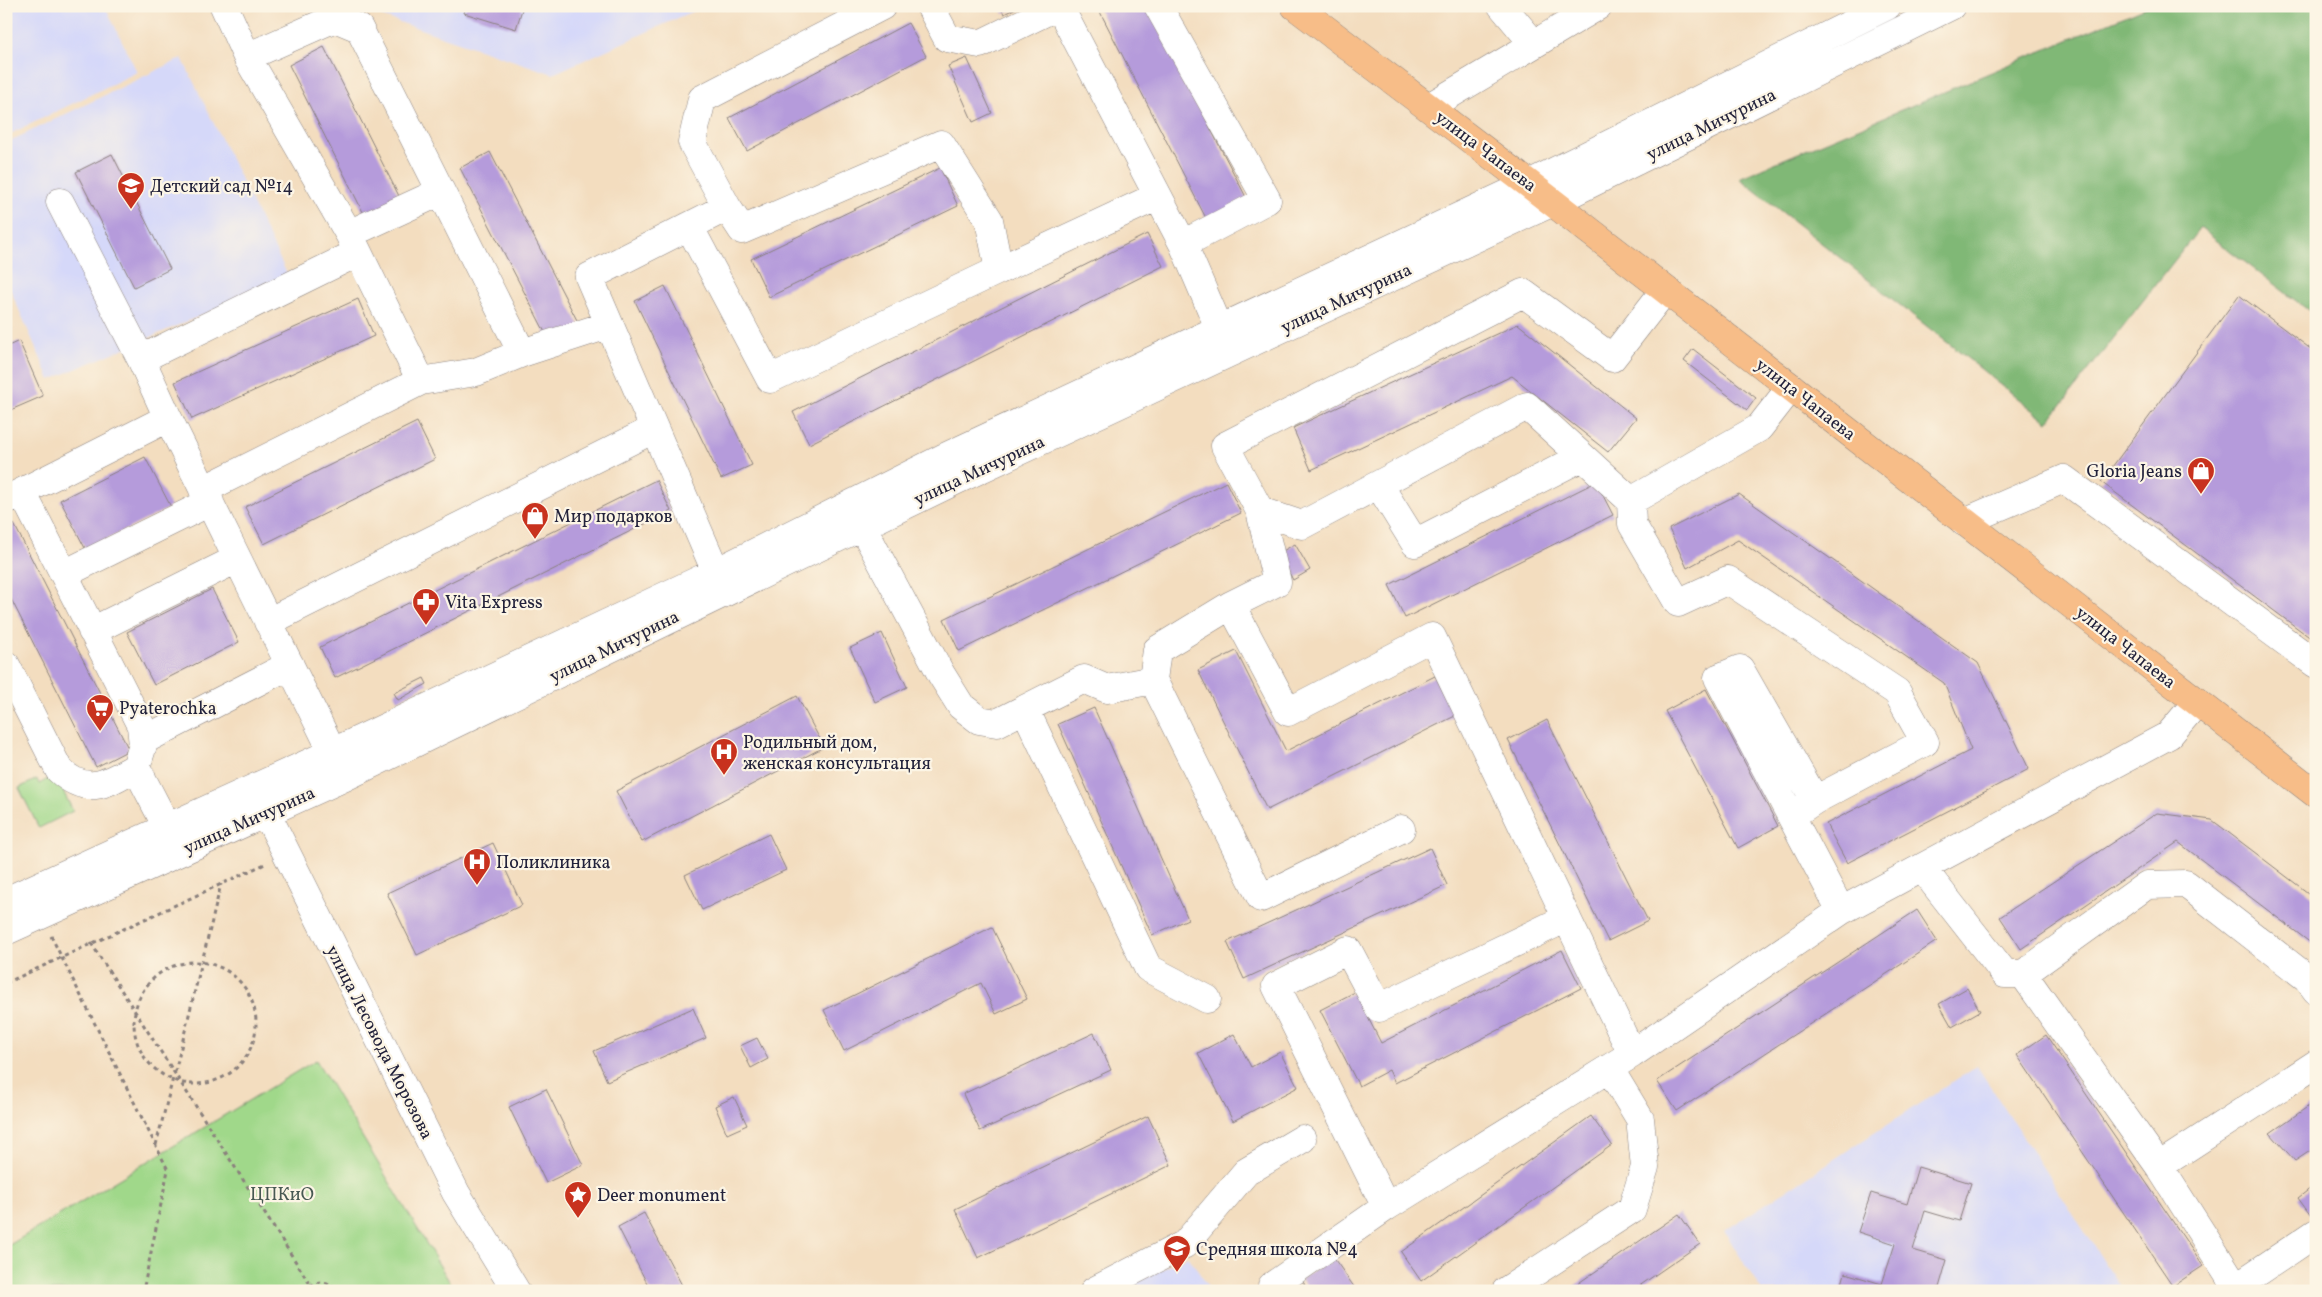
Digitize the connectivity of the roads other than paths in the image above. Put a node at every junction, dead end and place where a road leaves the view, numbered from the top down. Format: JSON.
{"nodes":[{"id":1,"x":224,"y":6,"type":"edge"},
{"id":2,"x":882,"y":6,"type":"edge"},
{"id":3,"x":930,"y":6,"type":"edge"},
{"id":4,"x":1058,"y":6,"type":"edge"},
{"id":5,"x":1158,"y":6,"type":"edge"},
{"id":6,"x":1295,"y":6,"type":"edge"},
{"id":7,"x":1502,"y":6,"type":"edge"},
{"id":8,"x":1598,"y":6,"type":"edge"},
{"id":9,"x":1887,"y":6,"type":"edge"},
{"id":10,"x":1951,"y":6,"type":"edge"},
{"id":11,"x":1533,"y":44,"type":"junction"},
{"id":12,"x":247,"y":57,"type":"junction"},
{"id":13,"x":1429,"y":108,"type":"junction"},
{"id":14,"x":1529,"y":184,"type":"junction"},
{"id":15,"x":440,"y":192,"type":"junction"},
{"id":16,"x":1158,"y":196,"type":"junction"},
{"id":17,"x":60,"y":202,"type":"dead end"},
{"id":18,"x":1553,"y":202,"type":"junction"},
{"id":19,"x":727,"y":207,"type":"junction"},
{"id":20,"x":689,"y":226,"type":"junction"},
{"id":21,"x":353,"y":244,"type":"junction"},
{"id":22,"x":1183,"y":244,"type":"junction"},
{"id":23,"x":999,"y":270,"type":"junction"},
{"id":24,"x":1665,"y":290,"type":"junction"},
{"id":25,"x":608,"y":325,"type":"junction"},
{"id":26,"x":1220,"y":330,"type":"junction"},
{"id":27,"x":522,"y":352,"type":"junction"},
{"id":28,"x":141,"y":359,"type":"junction"},
{"id":29,"x":420,"y":381,"type":"junction"},
{"id":30,"x":1791,"y":387,"type":"junction"},
{"id":31,"x":168,"y":418,"type":"junction"},
{"id":32,"x":654,"y":429,"type":"junction"},
{"id":33,"x":1582,"y":457,"type":"junction"},
{"id":34,"x":1379,"y":484,"type":"junction"},
{"id":35,"x":14,"y":496,"type":"edge"},
{"id":36,"x":206,"y":496,"type":"junction"},
{"id":37,"x":1630,"y":501,"type":"junction"},
{"id":38,"x":1260,"y":511,"type":"junction"},
{"id":39,"x":1964,"y":522,"type":"junction"},
{"id":40,"x":862,"y":526,"type":"junction"},
{"id":41,"x":237,"y":559,"type":"junction"},
{"id":42,"x":716,"y":572,"type":"junction"},
{"id":43,"x":64,"y":574,"type":"junction"},
{"id":44,"x":1231,"y":605,"type":"junction"},
{"id":45,"x":268,"y":622,"type":"junction"},
{"id":46,"x":92,"y":631,"type":"junction"},
{"id":47,"x":2316,"y":664,"type":"edge"},
{"id":48,"x":6,"y":665,"type":"edge"},
{"id":49,"x":290,"y":666,"type":"junction"},
{"id":50,"x":1153,"y":680,"type":"junction"},
{"id":51,"x":2197,"y":702,"type":"junction"},
{"id":52,"x":1025,"y":709,"type":"junction"},
{"id":53,"x":144,"y":740,"type":"junction"},
{"id":54,"x":333,"y":752,"type":"junction"},
{"id":55,"x":136,"y":767,"type":"junction"},
{"id":56,"x":345,"y":777,"type":"junction"},
{"id":57,"x":2314,"y":786,"type":"edge"},
{"id":58,"x":254,"y":787,"type":"junction"},
{"id":59,"x":1815,"y":800,"type":"junction"},
{"id":60,"x":265,"y":813,"type":"junction"},
{"id":61,"x":1791,"y":816,"type":"junction"},
{"id":62,"x":167,"y":827,"type":"junction"},
{"id":63,"x":1401,"y":829,"type":"dead end"},
{"id":64,"x":1922,"y":868,"type":"junction"},
{"id":65,"x":6,"y":901,"type":"edge"},
{"id":66,"x":1841,"y":911,"type":"junction"},
{"id":67,"x":1567,"y":918,"type":"junction"},
{"id":68,"x":6,"y":931,"type":"edge"},
{"id":69,"x":2023,"y":974,"type":"junction"},
{"id":70,"x":2316,"y":990,"type":"edge"},
{"id":71,"x":1207,"y":999,"type":"dead end"},
{"id":72,"x":1621,"y":1061,"type":"junction"},
{"id":73,"x":2316,"y":1064,"type":"edge"},
{"id":74,"x":1302,"y":1139,"type":"dead end"},
{"id":75,"x":2159,"y":1166,"type":"junction"},
{"id":76,"x":1386,"y":1207,"type":"junction"},
{"id":77,"x":2316,"y":1232,"type":"edge"},
{"id":78,"x":2233,"y":1289,"type":"edge"},
{"id":79,"x":516,"y":1291,"type":"edge"},
{"id":80,"x":1094,"y":1291,"type":"edge"},
{"id":81,"x":1276,"y":1291,"type":"edge"},
{"id":82,"x":1506,"y":1291,"type":"edge"}],
"edges":[{"from":1,"to":12,"type":"street"},
{"from":2,"to":19,"type":"street"},
{"from":3,"to":4,"type":"street"},
{"from":4,"to":16,"type":"street"},
{"from":5,"to":22,"type":"street"},
{"from":6,"to":13,"type":"main road","name":"улица Чапаева"},
{"from":7,"to":11,"type":"street"},
{"from":8,"to":11,"type":"street"},
{"from":9,"to":14,"type":"street","name":"улица Мичурина"},
{"from":10,"to":18,"type":"street","name":"улица Мичурина"},
{"from":11,"to":13,"type":"street"},
{"from":12,"to":15,"type":"street"},
{"from":12,"to":21,"type":"street"},
{"from":13,"to":14,"type":"main road","name":"улица Чапаева"},
{"from":14,"to":18,"type":"main road","name":"улица Чапаева"},
{"from":14,"to":26,"type":"street","name":"улица Мичурина"},
{"from":15,"to":21,"type":"street"},
{"from":15,"to":27,"type":"street"},
{"from":16,"to":22,"type":"street"},
{"from":16,"to":23,"type":"street"},
{"from":17,"to":28,"type":"street"},
{"from":18,"to":24,"type":"main road","name":"улица Чапаева"},
{"from":18,"to":40,"type":"street","name":"улица Мичурина"},
{"from":19,"to":20,"type":"street"},
{"from":19,"to":23,"type":"street"},
{"from":20,"to":23,"type":"street"},
{"from":20,"to":25,"type":"street"},
{"from":21,"to":28,"type":"street"},
{"from":21,"to":29,"type":"street"},
{"from":22,"to":26,"type":"street"},
{"from":24,"to":30,"type":"main road","name":"улица Чапаева"},
{"from":24,"to":38,"type":"street"},
{"from":25,"to":27,"type":"street"},
{"from":25,"to":32,"type":"street"},
{"from":26,"to":42,"type":"street","name":"улица Мичурина"},
{"from":27,"to":29,"type":"street"},
{"from":28,"to":31,"type":"street"},
{"from":29,"to":36,"type":"street"},
{"from":30,"to":37,"type":"street"},
{"from":30,"to":39,"type":"main road","name":"улица Чапаева"},
{"from":31,"to":35,"type":"street"},
{"from":31,"to":36,"type":"street"},
{"from":32,"to":42,"type":"street"},
{"from":32,"to":45,"type":"street"},
{"from":33,"to":34,"type":"street"},
{"from":33,"to":34,"type":"street"},
{"from":33,"to":37,"type":"street"},
{"from":34,"to":38,"type":"street"},
{"from":35,"to":43,"type":"street"},
{"from":36,"to":41,"type":"street"},
{"from":36,"to":43,"type":"street"},
{"from":37,"to":59,"type":"street"},
{"from":38,"to":44,"type":"street"},
{"from":39,"to":47,"type":"street"},
{"from":39,"to":51,"type":"main road","name":"улица Чапаева"},
{"from":40,"to":52,"type":"street"},
{"from":40,"to":56,"type":"street","name":"улица Мичурина"},
{"from":41,"to":45,"type":"street"},
{"from":41,"to":46,"type":"street"},
{"from":42,"to":54,"type":"street","name":"улица Мичурина"},
{"from":43,"to":46,"type":"street"},
{"from":44,"to":50,"type":"street"},
{"from":44,"to":67,"type":"street"},
{"from":45,"to":49,"type":"street"},
{"from":46,"to":53,"type":"street"},
{"from":48,"to":55,"type":"street"},
{"from":49,"to":53,"type":"street"},
{"from":49,"to":54,"type":"street"},
{"from":50,"to":52,"type":"street"},
{"from":50,"to":63,"type":"street"},
{"from":51,"to":57,"type":"main road","name":"улица Чапаева"},
{"from":51,"to":64,"type":"street"},
{"from":52,"to":71,"type":"street"},
{"from":53,"to":55,"type":"street"},
{"from":54,"to":56,"type":"street"},
{"from":54,"to":58,"type":"street","name":"улица Мичурина"},
{"from":55,"to":62,"type":"street"},
{"from":56,"to":60,"type":"street","name":"улица Мичурина"},
{"from":58,"to":60,"type":"street","name":"улица Лесовода Морозова"},
{"from":58,"to":62,"type":"street","name":"улица Мичурина"},
{"from":59,"to":61,"type":"street"},
{"from":59,"to":61,"type":"street"},
{"from":60,"to":68,"type":"street","name":"улица Мичурина"},
{"from":60,"to":79,"type":"street","name":"улица Лесовода Морозова"},
{"from":61,"to":66,"type":"street"},
{"from":62,"to":65,"type":"street","name":"улица Мичурина"},
{"from":64,"to":66,"type":"street"},
{"from":64,"to":69,"type":"street"},
{"from":66,"to":72,"type":"street"},
{"from":67,"to":72,"type":"street"},
{"from":67,"to":76,"type":"street"},
{"from":69,"to":70,"type":"street"},
{"from":69,"to":75,"type":"street"},
{"from":72,"to":76,"type":"street"},
{"from":72,"to":82,"type":"street"},
{"from":73,"to":75,"type":"street"},
{"from":74,"to":80,"type":"street"},
{"from":75,"to":78,"type":"street"},
{"from":76,"to":81,"type":"street"},
{"from":77,"to":78,"type":"street"}]}
